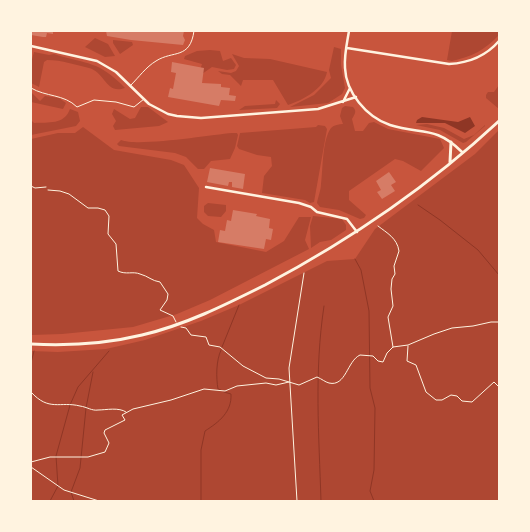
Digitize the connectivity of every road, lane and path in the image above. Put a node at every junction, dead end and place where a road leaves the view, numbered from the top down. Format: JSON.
{"nodes":[{"id":1,"x":194,"y":31,"type":"edge"},
{"id":2,"x":349,"y":31,"type":"edge"},
{"id":3,"x":499,"y":41,"type":"edge"},
{"id":4,"x":31,"y":46,"type":"edge"},
{"id":5,"x":346,"y":48,"type":"junction"},
{"id":6,"x":130,"y":85,"type":"junction"},
{"id":7,"x":31,"y":88,"type":"edge"},
{"id":8,"x":350,"y":88,"type":"junction"},
{"id":9,"x":356,"y":97,"type":"junction"},
{"id":10,"x":144,"y":99,"type":"junction"},
{"id":11,"x":343,"y":102,"type":"junction"},
{"id":12,"x":499,"y":120,"type":"edge"},
{"id":13,"x":451,"y":142,"type":"junction"},
{"id":14,"x":462,"y":152,"type":"junction"},
{"id":15,"x":450,"y":163,"type":"junction"},
{"id":16,"x":31,"y":186,"type":"edge"},
{"id":17,"x":46,"y":187,"type":"dead end"},
{"id":18,"x":206,"y":187,"type":"dead end"},
{"id":19,"x":48,"y":190,"type":"dead end"},
{"id":20,"x":378,"y":226,"type":"dead end"},
{"id":21,"x":357,"y":232,"type":"junction"},
{"id":22,"x":304,"y":273,"type":"dead end"},
{"id":23,"x":499,"y":322,"type":"edge"},
{"id":24,"x":177,"y":325,"type":"junction"},
{"id":25,"x":31,"y":344,"type":"edge"},
{"id":26,"x":408,"y":345,"type":"junction"},
{"id":27,"x":393,"y":347,"type":"junction"},
{"id":28,"x":290,"y":382,"type":"junction"},
{"id":29,"x":499,"y":387,"type":"edge"},
{"id":30,"x":31,"y":392,"type":"edge"},
{"id":31,"x":127,"y":412,"type":"junction"},
{"id":32,"x":31,"y":462,"type":"edge"},
{"id":33,"x":31,"y":467,"type":"edge"},
{"id":34,"x":99,"y":501,"type":"edge"},
{"id":35,"x":297,"y":501,"type":"edge"}],
"edges":[{"from":1,"to":6,"type":"lane"},
{"from":2,"to":5,"type":"street"},
{"from":3,"to":5,"type":"street"},
{"from":4,"to":6,"type":"street"},
{"from":5,"to":8,"type":"street"},
{"from":6,"to":10,"type":"street"},
{"from":7,"to":10,"type":"lane"},
{"from":8,"to":9,"type":"street"},
{"from":8,"to":11,"type":"street"},
{"from":9,"to":11,"type":"street"},
{"from":9,"to":13,"type":"street"},
{"from":10,"to":11,"type":"street"},
{"from":12,"to":14,"type":"street"},
{"from":13,"to":14,"type":"street"},
{"from":13,"to":15,"type":"street"},
{"from":14,"to":15,"type":"street"},
{"from":15,"to":21,"type":"street"},
{"from":16,"to":17,"type":"path"},
{"from":18,"to":21,"type":"street"},
{"from":19,"to":24,"type":"path"},
{"from":20,"to":27,"type":"path"},
{"from":21,"to":24,"type":"street"},
{"from":22,"to":28,"type":"path"},
{"from":23,"to":26,"type":"path"},
{"from":24,"to":25,"type":"street"},
{"from":24,"to":28,"type":"path"},
{"from":26,"to":27,"type":"path"},
{"from":26,"to":29,"type":"path"},
{"from":27,"to":28,"type":"path"},
{"from":28,"to":31,"type":"path"},
{"from":28,"to":35,"type":"path"},
{"from":30,"to":31,"type":"path"},
{"from":31,"to":32,"type":"path"},
{"from":33,"to":34,"type":"path"}]}
